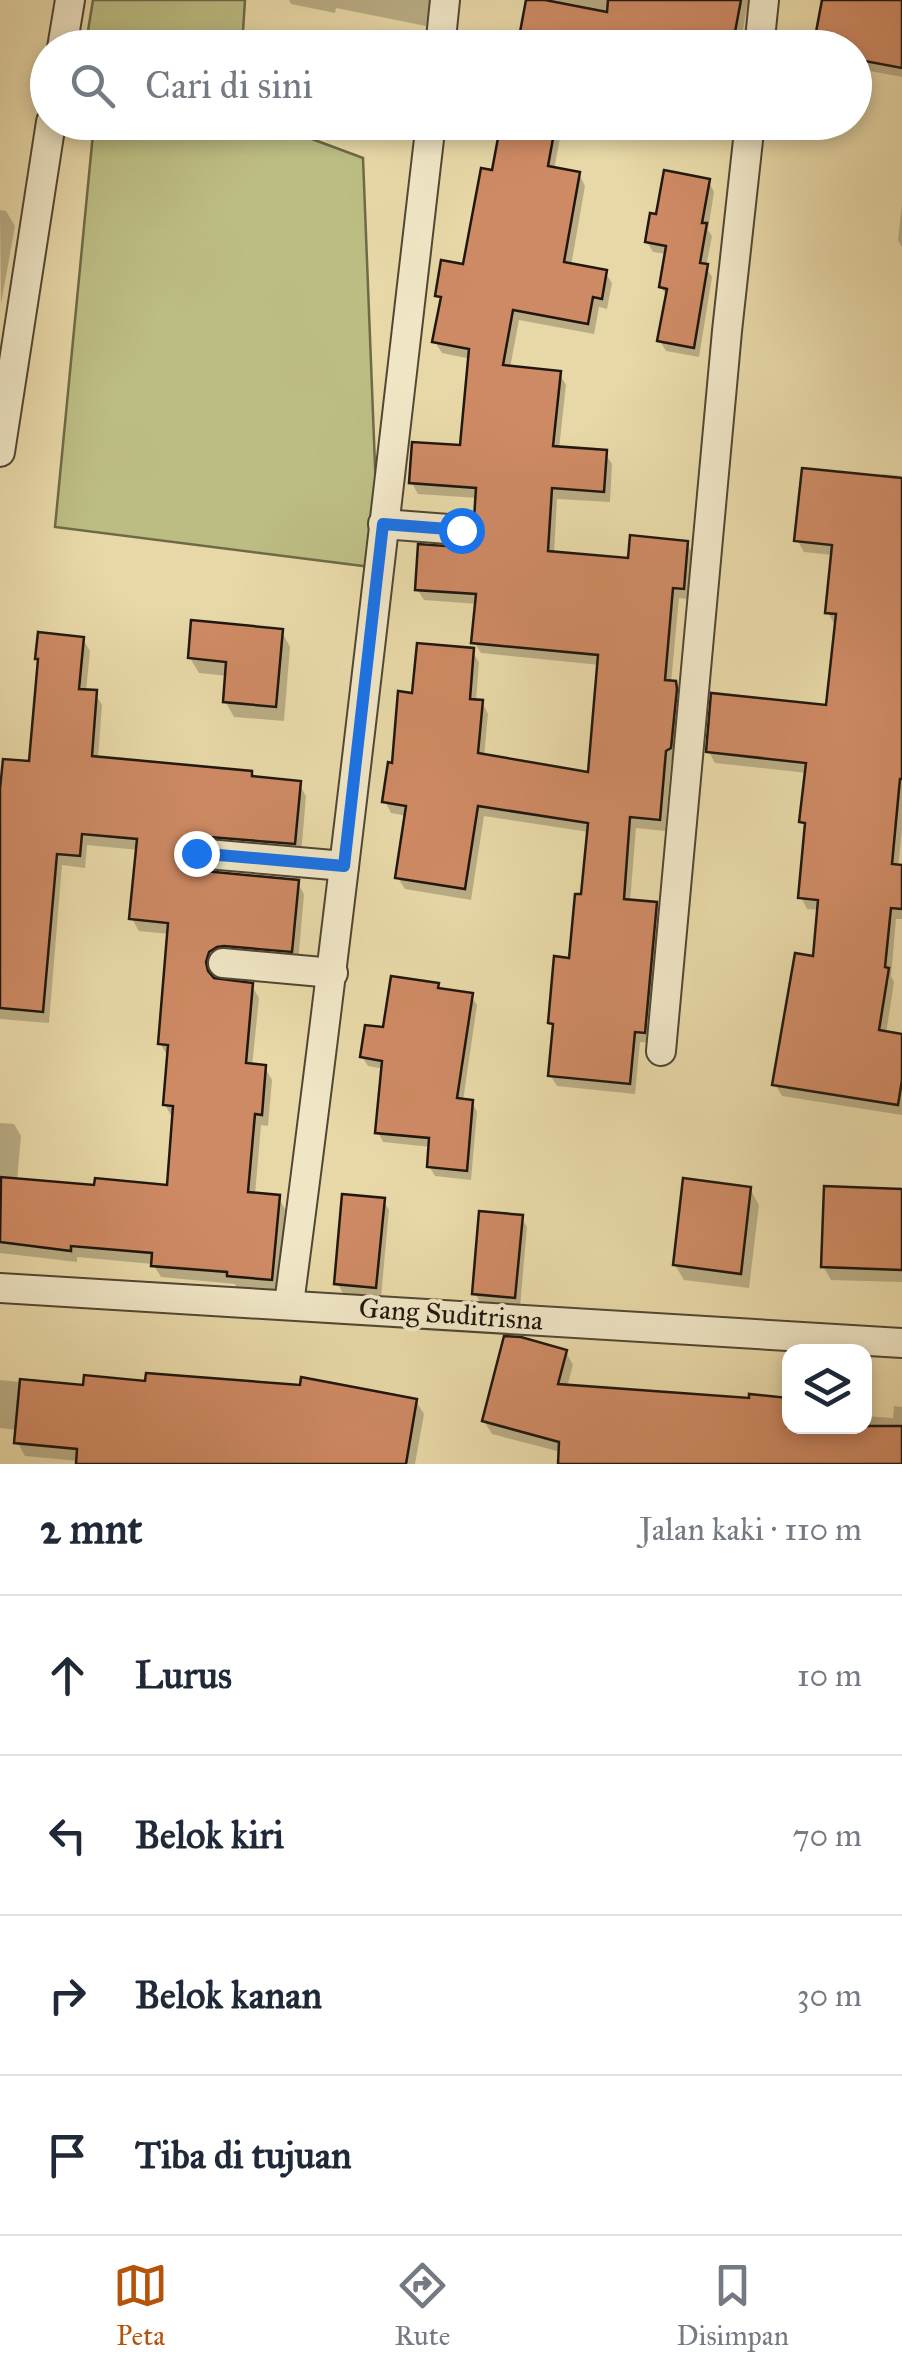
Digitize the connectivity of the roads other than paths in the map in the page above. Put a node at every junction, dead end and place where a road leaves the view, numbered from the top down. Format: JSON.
{"nodes":[{"id":1,"x":446,"y":0,"type":"edge"},
{"id":2,"x":764,"y":0,"type":"edge"},
{"id":3,"x":61,"y":1,"type":"edge"},
{"id":4,"x":62,"y":30,"type":"edge"},
{"id":5,"x":442,"y":30,"type":"edge"},
{"id":6,"x":761,"y":30,"type":"edge"},
{"id":7,"x":48,"y":140,"type":"edge"},
{"id":8,"x":427,"y":140,"type":"edge"},
{"id":9,"x":748,"y":140,"type":"edge"},
{"id":10,"x":0,"y":452,"type":"edge"},
{"id":11,"x":383,"y":524,"type":"junction"},
{"id":12,"x":461,"y":530,"type":"dead end"},
{"id":13,"x":196,"y":853,"type":"dead end"},
{"id":14,"x":344,"y":866,"type":"junction"},
{"id":15,"x":223,"y":963,"type":"dead end"},
{"id":16,"x":333,"y":973,"type":"junction"},
{"id":17,"x":661,"y":1051,"type":"dead end"},
{"id":18,"x":0,"y":1288,"type":"edge"},
{"id":19,"x":288,"y":1304,"type":"junction"},
{"id":20,"x":902,"y":1343,"type":"edge"}],
"edges":[{"from":1,"to":5,"type":"street"},
{"from":2,"to":6,"type":"street"},
{"from":3,"to":4,"type":"street"},
{"from":7,"to":10,"type":"street"},
{"from":8,"to":11,"type":"street"},
{"from":9,"to":17,"type":"street"},
{"from":11,"to":12,"type":"street"},
{"from":11,"to":14,"type":"street"},
{"from":13,"to":14,"type":"street"},
{"from":14,"to":16,"type":"street"},
{"from":15,"to":16,"type":"street"},
{"from":16,"to":19,"type":"street"},
{"from":18,"to":19,"type":"street","name":"Gang Suditrisna"},
{"from":19,"to":20,"type":"street","name":"Gang Suditrisna"}]}
